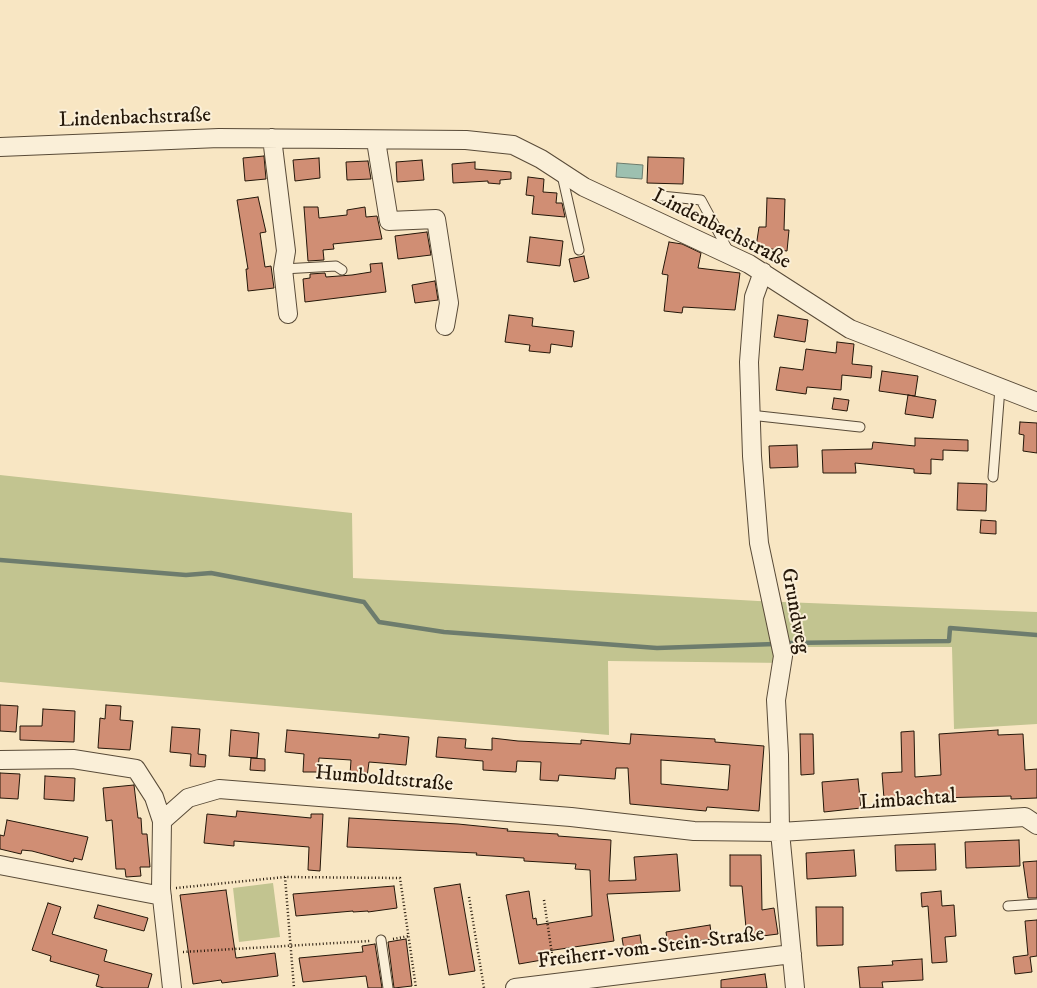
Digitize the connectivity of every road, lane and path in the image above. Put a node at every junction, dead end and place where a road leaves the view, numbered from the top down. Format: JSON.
{"nodes":[{"id":1,"x":272,"y":138,"type":"junction"},
{"id":2,"x":376,"y":141,"type":"junction"},
{"id":3,"x":0,"y":147,"type":"edge"},
{"id":4,"x":561,"y":172,"type":"junction"},
{"id":5,"x":661,"y":196,"type":"dead end"},
{"id":6,"x":579,"y":250,"type":"dead end"},
{"id":7,"x":731,"y":256,"type":"junction"},
{"id":8,"x":283,"y":269,"type":"junction"},
{"id":9,"x":342,"y":270,"type":"dead end"},
{"id":10,"x":763,"y":272,"type":"junction"},
{"id":11,"x":288,"y":314,"type":"dead end"},
{"id":12,"x":445,"y":326,"type":"dead end"},
{"id":13,"x":1000,"y":388,"type":"junction"},
{"id":14,"x":1037,"y":402,"type":"edge"},
{"id":15,"x":750,"y":416,"type":"junction"},
{"id":16,"x":860,"y":428,"type":"dead end"},
{"id":17,"x":993,"y":477,"type":"dead end"},
{"id":18,"x":0,"y":760,"type":"edge"},
{"id":19,"x":162,"y":821,"type":"junction"},
{"id":20,"x":1037,"y":824,"type":"edge"},
{"id":21,"x":780,"y":832,"type":"junction"},
{"id":22,"x":0,"y":865,"type":"edge"},
{"id":23,"x":285,"y":877,"type":"junction"},
{"id":24,"x":161,"y":892,"type":"junction"},
{"id":25,"x":469,"y":897,"type":"dead end"},
{"id":26,"x":544,"y":900,"type":"dead end"},
{"id":27,"x":1037,"y":904,"type":"edge"},
{"id":28,"x":1008,"y":906,"type":"dead end"},
{"id":29,"x":409,"y":936,"type":"junction"},
{"id":30,"x":381,"y":940,"type":"junction"},
{"id":31,"x":289,"y":945,"type":"junction"},
{"id":32,"x":167,"y":953,"type":"junction"},
{"id":33,"x":792,"y":954,"type":"junction"},
{"id":34,"x":627,"y":981,"type":"edge"},
{"id":35,"x":556,"y":982,"type":"junction"},
{"id":36,"x":172,"y":988,"type":"edge"},
{"id":37,"x":294,"y":988,"type":"edge"},
{"id":38,"x":388,"y":988,"type":"edge"},
{"id":39,"x":416,"y":988,"type":"edge"},
{"id":40,"x":484,"y":988,"type":"edge"},
{"id":41,"x":515,"y":988,"type":"edge"},
{"id":42,"x":796,"y":988,"type":"edge"}],
"edges":[{"from":1,"to":2,"type":"street","name":"Lindenbachstraße"},
{"from":1,"to":3,"type":"street","name":"Lindenbachstraße"},
{"from":1,"to":8,"type":"street"},
{"from":2,"to":4,"type":"street","name":"Lindenbachstraße"},
{"from":2,"to":12,"type":"street"},
{"from":4,"to":6,"type":"lane"},
{"from":4,"to":7,"type":"street","name":"Lindenbachstraße"},
{"from":5,"to":7,"type":"lane"},
{"from":7,"to":10,"type":"street","name":"Lindenbachstraße"},
{"from":8,"to":9,"type":"lane"},
{"from":8,"to":11,"type":"street"},
{"from":10,"to":13,"type":"street","name":"Lindenbachstraße"},
{"from":10,"to":15,"type":"street","name":"Grundweg"},
{"from":13,"to":14,"type":"street","name":"Lindenbachstraße"},
{"from":13,"to":17,"type":"lane"},
{"from":15,"to":16,"type":"lane"},
{"from":15,"to":21,"type":"street","name":"Grundweg"},
{"from":18,"to":19,"type":"street"},
{"from":19,"to":21,"type":"street","name":"Humboldtstraße"},
{"from":19,"to":24,"type":"street"},
{"from":20,"to":21,"type":"street","name":"Limbachtal"},
{"from":21,"to":33,"type":"street","name":"Grundweg"},
{"from":22,"to":24,"type":"street"},
{"from":23,"to":24,"type":"path"},
{"from":23,"to":29,"type":"path"},
{"from":23,"to":31,"type":"path"},
{"from":24,"to":32,"type":"street"},
{"from":25,"to":40,"type":"path"},
{"from":26,"to":35,"type":"path"},
{"from":27,"to":28,"type":"lane"},
{"from":29,"to":30,"type":"path"},
{"from":29,"to":39,"type":"path"},
{"from":30,"to":31,"type":"path"},
{"from":30,"to":38,"type":"lane"},
{"from":31,"to":32,"type":"path"},
{"from":31,"to":37,"type":"path"},
{"from":32,"to":36,"type":"street"},
{"from":33,"to":34,"type":"street","name":"Freiherr-vom-Stein-Straße"},
{"from":33,"to":42,"type":"street","name":"Grundweg"},
{"from":34,"to":35,"type":"street","name":"Freiherr-vom-Stein-Straße"},
{"from":35,"to":41,"type":"street","name":"Freiherr-vom-Stein-Straße"}]}
